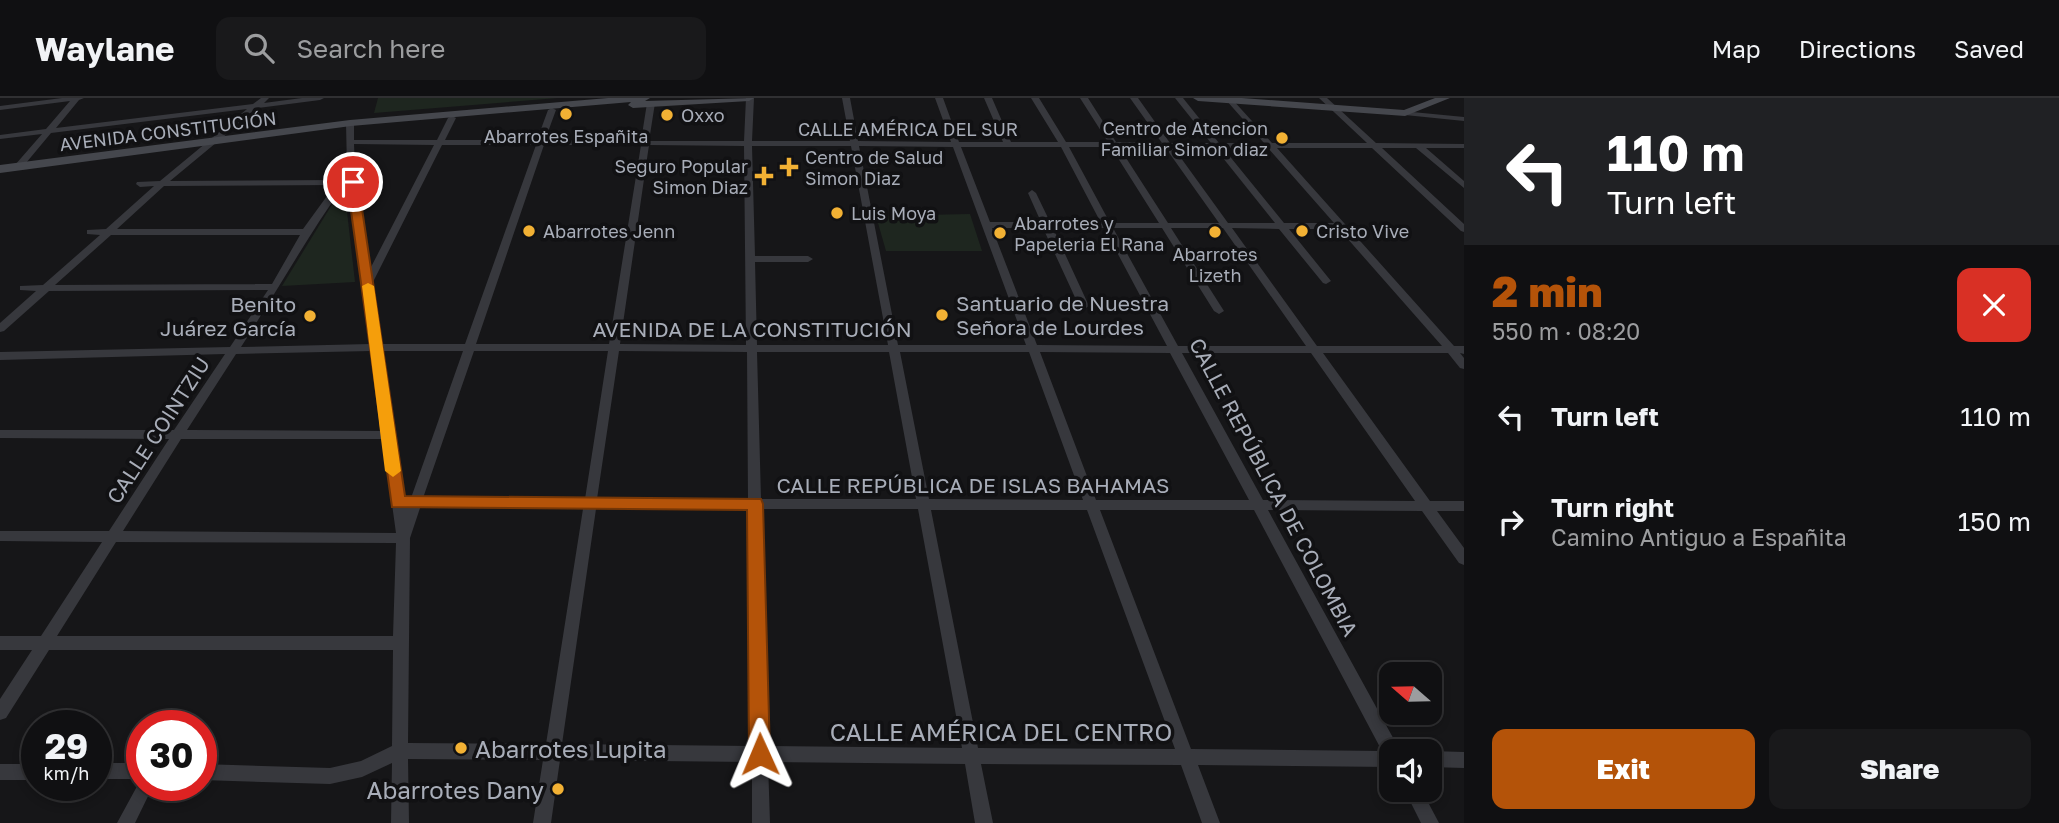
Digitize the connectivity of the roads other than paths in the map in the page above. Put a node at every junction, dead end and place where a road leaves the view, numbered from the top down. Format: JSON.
{"nodes":[{"id":1,"x":78,"y":98,"type":"edge"},
{"id":2,"x":265,"y":98,"type":"edge"},
{"id":3,"x":320,"y":98,"type":"edge"},
{"id":4,"x":750,"y":98,"type":"edge"},
{"id":5,"x":846,"y":98,"type":"edge"},
{"id":6,"x":939,"y":98,"type":"edge"},
{"id":7,"x":988,"y":98,"type":"edge"},
{"id":8,"x":1035,"y":98,"type":"edge"},
{"id":9,"x":1084,"y":98,"type":"edge"},
{"id":10,"x":1134,"y":98,"type":"edge"},
{"id":11,"x":1179,"y":98,"type":"edge"},
{"id":12,"x":1198,"y":98,"type":"edge"},
{"id":13,"x":1323,"y":98,"type":"edge"},
{"id":14,"x":1445,"y":98,"type":"edge"},
{"id":15,"x":679,"y":100,"type":"edge"},
{"id":16,"x":1230,"y":100,"type":"junction"},
{"id":17,"x":648,"y":101,"type":"edge"},
{"id":18,"x":1397,"y":102,"type":"dead end"},
{"id":19,"x":257,"y":105,"type":"junction"},
{"id":20,"x":0,"y":108,"type":"edge"},
{"id":21,"x":1334,"y":108,"type":"junction"},
{"id":22,"x":552,"y":110,"type":"junction"},
{"id":23,"x":1375,"y":111,"type":"junction"},
{"id":24,"x":1405,"y":113,"type":"junction"},
{"id":25,"x":452,"y":118,"type":"junction"},
{"id":26,"x":1464,"y":119,"type":"edge"},
{"id":27,"x":347,"y":125,"type":"junction"},
{"id":28,"x":51,"y":131,"type":"junction"},
{"id":29,"x":0,"y":137,"type":"edge"},
{"id":30,"x":351,"y":142,"type":"junction"},
{"id":31,"x":440,"y":142,"type":"junction"},
{"id":32,"x":210,"y":143,"type":"junction"},
{"id":33,"x":542,"y":143,"type":"junction"},
{"id":34,"x":646,"y":144,"type":"junction"},
{"id":35,"x":748,"y":144,"type":"junction"},
{"id":36,"x":854,"y":144,"type":"junction"},
{"id":37,"x":957,"y":145,"type":"junction"},
{"id":38,"x":1008,"y":145,"type":"junction"},
{"id":39,"x":1064,"y":145,"type":"junction"},
{"id":40,"x":1114,"y":145,"type":"junction"},
{"id":41,"x":1168,"y":145,"type":"junction"},
{"id":42,"x":1217,"y":146,"type":"junction"},
{"id":43,"x":1270,"y":146,"type":"junction"},
{"id":44,"x":1376,"y":146,"type":"junction"},
{"id":45,"x":1418,"y":146,"type":"junction"},
{"id":46,"x":1464,"y":146,"type":"edge"},
{"id":47,"x":18,"y":167,"type":"junction"},
{"id":48,"x":0,"y":169,"type":"edge"},
{"id":49,"x":348,"y":177,"type":"junction"},
{"id":50,"x":163,"y":183,"type":"junction"},
{"id":51,"x":140,"y":184,"type":"dead end"},
{"id":52,"x":1464,"y":186,"type":"edge"},
{"id":53,"x":1032,"y":193,"type":"dead end"},
{"id":54,"x":987,"y":225,"type":"junction"},
{"id":55,"x":1047,"y":225,"type":"junction"},
{"id":56,"x":1107,"y":225,"type":"junction"},
{"id":57,"x":1165,"y":226,"type":"junction"},
{"id":58,"x":1226,"y":226,"type":"junction"},
{"id":59,"x":1282,"y":226,"type":"junction"},
{"id":60,"x":1342,"y":226,"type":"junction"},
{"id":61,"x":1464,"y":229,"type":"edge"},
{"id":62,"x":90,"y":232,"type":"dead end"},
{"id":63,"x":306,"y":232,"type":"junction"},
{"id":64,"x":108,"y":233,"type":"junction"},
{"id":65,"x":750,"y":259,"type":"junction"},
{"id":66,"x":808,"y":259,"type":"dead end"},
{"id":67,"x":1326,"y":281,"type":"dead end"},
{"id":68,"x":368,"y":284,"type":"junction"},
{"id":69,"x":275,"y":287,"type":"junction"},
{"id":70,"x":24,"y":288,"type":"dead end"},
{"id":71,"x":46,"y":289,"type":"junction"},
{"id":72,"x":1084,"y":306,"type":"dead end"},
{"id":73,"x":1219,"y":311,"type":"dead end"},
{"id":74,"x":0,"y":329,"type":"edge"},
{"id":75,"x":375,"y":347,"type":"junction"},
{"id":76,"x":470,"y":347,"type":"junction"},
{"id":77,"x":615,"y":348,"type":"junction"},
{"id":78,"x":752,"y":348,"type":"junction"},
{"id":79,"x":893,"y":349,"type":"junction"},
{"id":80,"x":1033,"y":349,"type":"junction"},
{"id":81,"x":1174,"y":349,"type":"junction"},
{"id":82,"x":1315,"y":350,"type":"junction"},
{"id":83,"x":1451,"y":350,"type":"junction"},
{"id":84,"x":1464,"y":350,"type":"edge"},
{"id":85,"x":233,"y":351,"type":"junction"},
{"id":86,"x":0,"y":356,"type":"edge"},
{"id":87,"x":1464,"y":365,"type":"edge"},
{"id":88,"x":0,"y":434,"type":"edge"},
{"id":89,"x":387,"y":435,"type":"junction"},
{"id":90,"x":176,"y":437,"type":"junction"},
{"id":91,"x":398,"y":503,"type":"junction"},
{"id":92,"x":416,"y":503,"type":"junction"},
{"id":93,"x":591,"y":503,"type":"junction"},
{"id":94,"x":755,"y":504,"type":"junction"},
{"id":95,"x":923,"y":504,"type":"junction"},
{"id":96,"x":1092,"y":505,"type":"junction"},
{"id":97,"x":1258,"y":505,"type":"junction"},
{"id":98,"x":1427,"y":506,"type":"junction"},
{"id":99,"x":1464,"y":506,"type":"edge"},
{"id":100,"x":0,"y":536,"type":"edge"},
{"id":101,"x":112,"y":537,"type":"junction"},
{"id":102,"x":403,"y":538,"type":"junction"},
{"id":103,"x":1464,"y":559,"type":"edge"},
{"id":104,"x":0,"y":643,"type":"edge"},
{"id":105,"x":45,"y":643,"type":"junction"},
{"id":106,"x":400,"y":643,"type":"junction"},
{"id":107,"x":0,"y":713,"type":"edge"},
{"id":108,"x":1385,"y":739,"type":"edge"},
{"id":109,"x":400,"y":751,"type":"junction"},
{"id":110,"x":553,"y":752,"type":"junction"},
{"id":111,"x":760,"y":754,"type":"junction"},
{"id":112,"x":971,"y":756,"type":"junction"},
{"id":113,"x":1186,"y":757,"type":"junction"},
{"id":114,"x":1379,"y":759,"type":"edge"},
{"id":115,"x":1442,"y":759,"type":"edge"},
{"id":116,"x":1464,"y":760,"type":"edge"},
{"id":117,"x":0,"y":772,"type":"edge"},
{"id":118,"x":21,"y":772,"type":"edge"},
{"id":119,"x":217,"y":772,"type":"edge"},
{"id":120,"x":137,"y":801,"type":"edge"},
{"id":121,"x":1419,"y":802,"type":"edge"},
{"id":122,"x":126,"y":823,"type":"edge"},
{"id":123,"x":400,"y":823,"type":"edge"},
{"id":124,"x":542,"y":823,"type":"edge"},
{"id":125,"x":761,"y":823,"type":"edge"},
{"id":126,"x":984,"y":823,"type":"edge"},
{"id":127,"x":1211,"y":823,"type":"edge"},
{"id":128,"x":1430,"y":823,"type":"edge"}],
"edges":[{"from":1,"to":20,"type":"street"},
{"from":1,"to":28,"type":"street"},
{"from":2,"to":19,"type":"street"},
{"from":3,"to":19,"type":"street"},
{"from":4,"to":15,"type":"main road","name":"AVENIDA CONSTITUCIÓN"},
{"from":4,"to":35,"type":"street"},
{"from":5,"to":36,"type":"street"},
{"from":6,"to":37,"type":"street"},
{"from":7,"to":38,"type":"street"},
{"from":8,"to":39,"type":"street","name":"CALLE REPÚBLICA DE COLOMBIA"},
{"from":9,"to":40,"type":"street"},
{"from":10,"to":41,"type":"street"},
{"from":11,"to":42,"type":"street"},
{"from":12,"to":16,"type":"main road"},
{"from":13,"to":21,"type":"street"},
{"from":14,"to":24,"type":"main road"},
{"from":15,"to":17,"type":"main road","name":"AVENIDA CONSTITUCIÓN"},
{"from":16,"to":21,"type":"main road"},
{"from":16,"to":43,"type":"street"},
{"from":17,"to":22,"type":"main road","name":"AVENIDA CONSTITUCIÓN"},
{"from":17,"to":27,"type":"main road","name":"AVENIDA CONSTITUCIÓN"},
{"from":17,"to":34,"type":"street"},
{"from":18,"to":23,"type":"main road"},
{"from":19,"to":28,"type":"street"},
{"from":19,"to":32,"type":"street"},
{"from":21,"to":23,"type":"main road"},
{"from":21,"to":44,"type":"street"},
{"from":22,"to":25,"type":"main road","name":"AVENIDA CONSTITUCIÓN"},
{"from":22,"to":33,"type":"street"},
{"from":23,"to":24,"type":"main road"},
{"from":24,"to":26,"type":"street"},
{"from":25,"to":27,"type":"main road","name":"AVENIDA CONSTITUCIÓN"},
{"from":25,"to":31,"type":"street"},
{"from":27,"to":30,"type":"street"},
{"from":27,"to":32,"type":"main road","name":"AVENIDA CONSTITUCIÓN"},
{"from":28,"to":29,"type":"street"},
{"from":28,"to":47,"type":"street"},
{"from":30,"to":31,"type":"street","name":"CALLE AMÉRICA DEL SUR"},
{"from":30,"to":49,"type":"street"},
{"from":31,"to":33,"type":"street","name":"CALLE AMÉRICA DEL SUR"},
{"from":31,"to":68,"type":"street"},
{"from":32,"to":47,"type":"main road","name":"AVENIDA CONSTITUCIÓN"},
{"from":32,"to":50,"type":"street"},
{"from":33,"to":34,"type":"street","name":"CALLE AMÉRICA DEL SUR"},
{"from":33,"to":76,"type":"street"},
{"from":34,"to":35,"type":"street","name":"CALLE AMÉRICA DEL SUR"},
{"from":34,"to":77,"type":"street"},
{"from":35,"to":36,"type":"street","name":"CALLE AMÉRICA DEL SUR"},
{"from":35,"to":65,"type":"street"},
{"from":36,"to":37,"type":"street","name":"CALLE AMÉRICA DEL SUR"},
{"from":36,"to":79,"type":"street"},
{"from":37,"to":38,"type":"street","name":"CALLE AMÉRICA DEL SUR"},
{"from":37,"to":54,"type":"street"},
{"from":38,"to":39,"type":"street","name":"CALLE AMÉRICA DEL SUR"},
{"from":39,"to":40,"type":"street","name":"CALLE AMÉRICA DEL SUR"},
{"from":39,"to":56,"type":"street","name":"CALLE REPÚBLICA DE COLOMBIA"},
{"from":40,"to":41,"type":"street","name":"CALLE AMÉRICA DEL SUR"},
{"from":40,"to":57,"type":"street"},
{"from":41,"to":42,"type":"street","name":"CALLE AMÉRICA DEL SUR"},
{"from":41,"to":58,"type":"street"},
{"from":42,"to":43,"type":"street","name":"CALLE AMÉRICA DEL SUR"},
{"from":42,"to":59,"type":"street"},
{"from":43,"to":44,"type":"street","name":"CALLE AMÉRICA DEL SUR"},
{"from":43,"to":60,"type":"street"},
{"from":44,"to":45,"type":"street","name":"CALLE AMÉRICA DEL SUR"},
{"from":44,"to":61,"type":"street"},
{"from":45,"to":46,"type":"street","name":"CALLE AMÉRICA DEL SUR"},
{"from":45,"to":52,"type":"street"},
{"from":47,"to":48,"type":"main road","name":"AVENIDA CONSTITUCIÓN"},
{"from":49,"to":50,"type":"street"},
{"from":49,"to":63,"type":"street","name":"CALLE COINTZIU"},
{"from":49,"to":68,"type":"street"},
{"from":50,"to":51,"type":"street"},
{"from":50,"to":64,"type":"street"},
{"from":53,"to":55,"type":"street"},
{"from":54,"to":55,"type":"street"},
{"from":54,"to":80,"type":"street"},
{"from":55,"to":56,"type":"street"},
{"from":55,"to":72,"type":"street"},
{"from":56,"to":57,"type":"street"},
{"from":56,"to":81,"type":"street","name":"CALLE REPÚBLICA DE COLOMBIA"},
{"from":57,"to":58,"type":"street"},
{"from":57,"to":73,"type":"street"},
{"from":58,"to":59,"type":"street"},
{"from":58,"to":82,"type":"street"},
{"from":59,"to":60,"type":"street"},
{"from":59,"to":67,"type":"street"},
{"from":60,"to":83,"type":"street"},
{"from":62,"to":64,"type":"street"},
{"from":63,"to":64,"type":"street"},
{"from":63,"to":69,"type":"street","name":"CALLE COINTZIU"},
{"from":64,"to":71,"type":"street"},
{"from":65,"to":66,"type":"street"},
{"from":65,"to":78,"type":"street"},
{"from":68,"to":75,"type":"street"},
{"from":69,"to":71,"type":"street"},
{"from":69,"to":85,"type":"street","name":"CALLE COINTZIU"},
{"from":70,"to":71,"type":"street"},
{"from":71,"to":74,"type":"street"},
{"from":75,"to":76,"type":"street","name":"AVENIDA DE LA CONSTITUCIÓN"},
{"from":75,"to":85,"type":"street"},
{"from":75,"to":89,"type":"street"},
{"from":76,"to":77,"type":"street","name":"AVENIDA DE LA CONSTITUCIÓN"},
{"from":76,"to":92,"type":"street"},
{"from":77,"to":78,"type":"street","name":"AVENIDA DE LA CONSTITUCIÓN"},
{"from":77,"to":93,"type":"street"},
{"from":78,"to":79,"type":"street","name":"AVENIDA DE LA CONSTITUCIÓN"},
{"from":78,"to":94,"type":"street"},
{"from":79,"to":80,"type":"street","name":"AVENIDA DE LA CONSTITUCIÓN"},
{"from":79,"to":95,"type":"street"},
{"from":80,"to":81,"type":"street","name":"AVENIDA DE LA CONSTITUCIÓN"},
{"from":80,"to":96,"type":"street"},
{"from":81,"to":82,"type":"street","name":"AVENIDA DE LA CONSTITUCIÓN"},
{"from":81,"to":97,"type":"street","name":"CALLE REPÚBLICA DE COLOMBIA"},
{"from":82,"to":83,"type":"street","name":"AVENIDA DE LA CONSTITUCIÓN"},
{"from":82,"to":98,"type":"street"},
{"from":83,"to":84,"type":"street","name":"AVENIDA DE LA CONSTITUCIÓN"},
{"from":83,"to":87,"type":"street"},
{"from":85,"to":86,"type":"street"},
{"from":85,"to":90,"type":"street","name":"CALLE COINTZIU"},
{"from":88,"to":90,"type":"street"},
{"from":89,"to":90,"type":"street"},
{"from":89,"to":91,"type":"street"},
{"from":90,"to":101,"type":"street","name":"CALLE COINTZIU"},
{"from":91,"to":92,"type":"street","name":"CALLE REPÚBLICA DE ISLAS BAHAMAS"},
{"from":91,"to":102,"type":"street"},
{"from":92,"to":93,"type":"street","name":"CALLE REPÚBLICA DE ISLAS BAHAMAS"},
{"from":92,"to":102,"type":"street"},
{"from":93,"to":94,"type":"street","name":"CALLE REPÚBLICA DE ISLAS BAHAMAS"},
{"from":93,"to":110,"type":"street"},
{"from":94,"to":95,"type":"street","name":"CALLE REPÚBLICA DE ISLAS BAHAMAS"},
{"from":94,"to":111,"type":"street"},
{"from":95,"to":96,"type":"street","name":"CALLE REPÚBLICA DE ISLAS BAHAMAS"},
{"from":95,"to":112,"type":"street"},
{"from":96,"to":97,"type":"street","name":"CALLE REPÚBLICA DE ISLAS BAHAMAS"},
{"from":96,"to":113,"type":"street"},
{"from":97,"to":98,"type":"street","name":"CALLE REPÚBLICA DE ISLAS BAHAMAS"},
{"from":97,"to":108,"type":"street","name":"CALLE REPÚBLICA DE COLOMBIA"},
{"from":98,"to":99,"type":"street","name":"CALLE REPÚBLICA DE ISLAS BAHAMAS"},
{"from":98,"to":103,"type":"street"},
{"from":100,"to":101,"type":"street"},
{"from":101,"to":102,"type":"street"},
{"from":101,"to":105,"type":"street","name":"CALLE COINTZIU"},
{"from":102,"to":106,"type":"street"},
{"from":104,"to":105,"type":"street"},
{"from":105,"to":106,"type":"street"},
{"from":105,"to":107,"type":"street","name":"CALLE COINTZIU"},
{"from":106,"to":109,"type":"street"},
{"from":109,"to":110,"type":"street","name":"CALLE AMÉRICA DEL CENTRO"},
{"from":109,"to":119,"type":"street"},
{"from":109,"to":123,"type":"street"},
{"from":110,"to":111,"type":"street","name":"CALLE AMÉRICA DEL CENTRO"},
{"from":110,"to":124,"type":"street"},
{"from":111,"to":112,"type":"street","name":"CALLE AMÉRICA DEL CENTRO"},
{"from":111,"to":125,"type":"street"},
{"from":112,"to":113,"type":"street","name":"CALLE AMÉRICA DEL CENTRO"},
{"from":112,"to":126,"type":"street"},
{"from":113,"to":114,"type":"street","name":"CALLE AMÉRICA DEL CENTRO"},
{"from":113,"to":127,"type":"street"},
{"from":115,"to":116,"type":"street"},
{"from":117,"to":118,"type":"street"},
{"from":120,"to":122,"type":"street"},
{"from":121,"to":128,"type":"street"}]}
